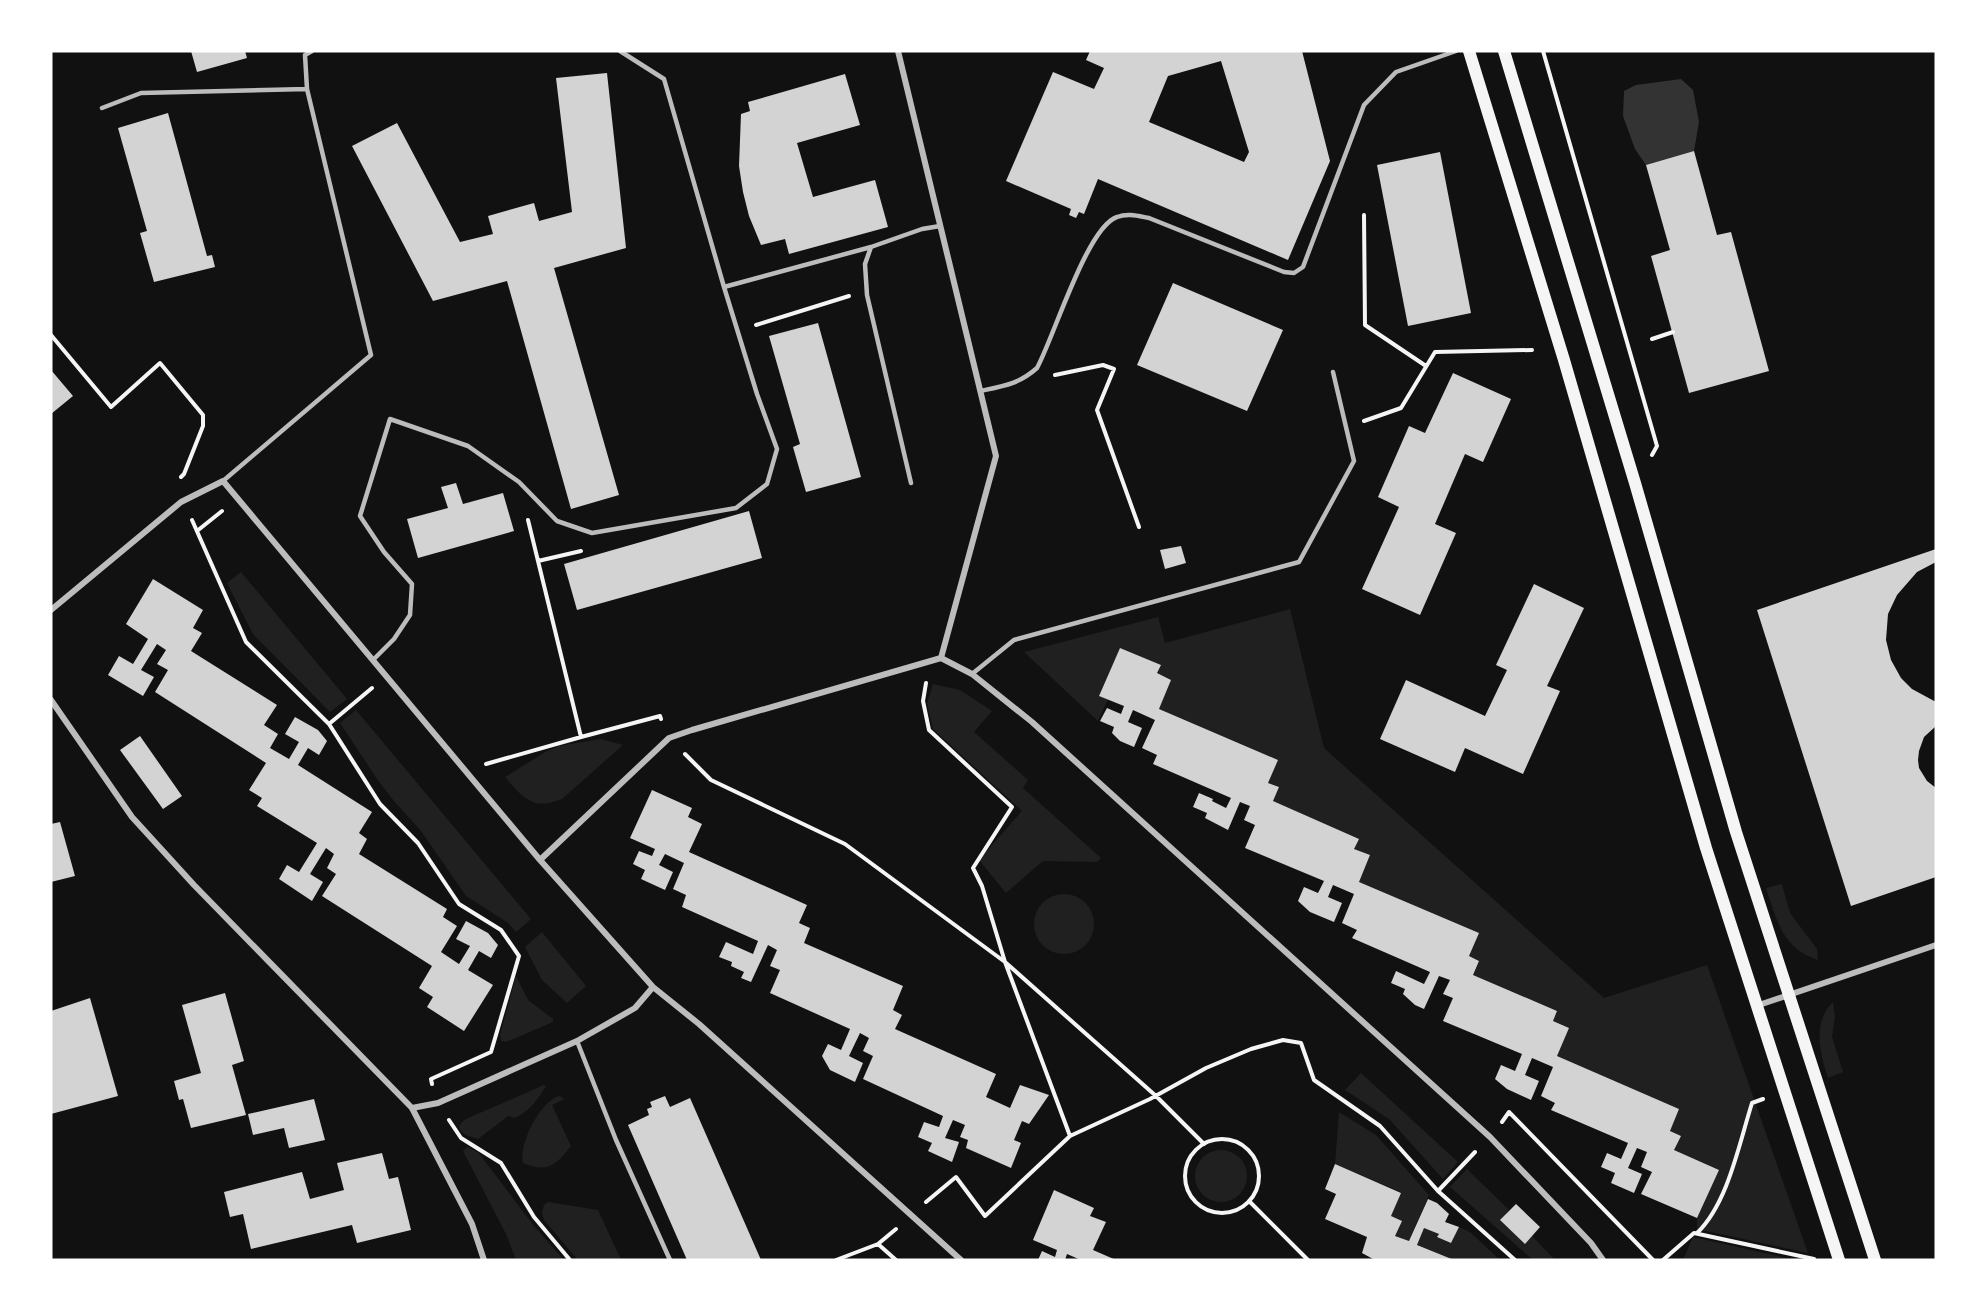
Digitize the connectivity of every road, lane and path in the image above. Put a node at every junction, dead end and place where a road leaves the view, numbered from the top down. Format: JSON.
{"nodes":[{"id":1,"x":312,"y":51,"type":"edge"},
{"id":2,"x":620,"y":51,"type":"edge"},
{"id":3,"x":898,"y":51,"type":"edge"},
{"id":4,"x":1456,"y":51,"type":"edge"},
{"id":5,"x":1469,"y":51,"type":"edge"},
{"id":6,"x":1504,"y":51,"type":"edge"},
{"id":7,"x":1543,"y":51,"type":"edge"},
{"id":8,"x":307,"y":89,"type":"junction"},
{"id":9,"x":102,"y":108,"type":"dead end"},
{"id":10,"x":1364,"y":215,"type":"dead end"},
{"id":11,"x":940,"y":226,"type":"junction"},
{"id":12,"x":871,"y":247,"type":"junction"},
{"id":13,"x":724,"y":287,"type":"junction"},
{"id":14,"x":867,"y":295,"type":"junction"},
{"id":15,"x":738,"y":330,"type":"junction"},
{"id":16,"x":1673,"y":332,"type":"dead end"},
{"id":17,"x":51,"y":335,"type":"edge"},
{"id":18,"x":1652,"y":339,"type":"dead end"},
{"id":19,"x":1532,"y":350,"type":"dead end"},
{"id":20,"x":1426,"y":366,"type":"junction"},
{"id":21,"x":1038,"y":368,"type":"junction"},
{"id":22,"x":1333,"y":372,"type":"dead end"},
{"id":23,"x":980,"y":391,"type":"junction"},
{"id":24,"x":1346,"y":427,"type":"junction"},
{"id":25,"x":223,"y":481,"type":"junction"},
{"id":26,"x":519,"y":482,"type":"junction"},
{"id":27,"x":911,"y":483,"type":"dead end"},
{"id":28,"x":1635,"y":483,"type":"junction"},
{"id":29,"x":237,"y":498,"type":"junction"},
{"id":30,"x":181,"y":502,"type":"junction"},
{"id":31,"x":1139,"y":527,"type":"dead end"},
{"id":32,"x":197,"y":531,"type":"junction"},
{"id":33,"x":592,"y":532,"type":"junction"},
{"id":34,"x":538,"y":561,"type":"junction"},
{"id":35,"x":51,"y":610,"type":"edge"},
{"id":36,"x":941,"y":658,"type":"junction"},
{"id":37,"x":373,"y":660,"type":"junction"},
{"id":38,"x":954,"y":665,"type":"junction"},
{"id":39,"x":972,"y":674,"type":"junction"},
{"id":40,"x":386,"y":676,"type":"junction"},
{"id":41,"x":51,"y":700,"type":"edge"},
{"id":42,"x":328,"y":724,"type":"junction"},
{"id":43,"x":581,"y":737,"type":"junction"},
{"id":44,"x":669,"y":738,"type":"junction"},
{"id":45,"x":479,"y":757,"type":"dead end"},
{"id":46,"x":540,"y":860,"type":"junction"},
{"id":47,"x":1936,"y":945,"type":"edge"},
{"id":48,"x":1005,"y":962,"type":"junction"},
{"id":49,"x":653,"y":987,"type":"junction"},
{"id":50,"x":1789,"y":995,"type":"junction"},
{"id":51,"x":1756,"y":1006,"type":"junction"},
{"id":52,"x":577,"y":1041,"type":"junction"},
{"id":53,"x":1156,"y":1096,"type":"junction"},
{"id":54,"x":1763,"y":1099,"type":"dead end"},
{"id":55,"x":438,"y":1103,"type":"junction"},
{"id":56,"x":412,"y":1108,"type":"junction"},
{"id":57,"x":1070,"y":1136,"type":"junction"},
{"id":58,"x":1204,"y":1144,"type":"junction"},
{"id":59,"x":1249,"y":1201,"type":"junction"},
{"id":60,"x":921,"y":1206,"type":"dead end"},
{"id":61,"x":902,"y":1224,"type":"dead end"},
{"id":62,"x":1696,"y":1233,"type":"junction"},
{"id":63,"x":878,"y":1244,"type":"junction"},
{"id":64,"x":484,"y":1260,"type":"edge"},
{"id":65,"x":570,"y":1260,"type":"edge"},
{"id":66,"x":670,"y":1260,"type":"edge"},
{"id":67,"x":836,"y":1260,"type":"edge"},
{"id":68,"x":896,"y":1260,"type":"edge"},
{"id":69,"x":961,"y":1260,"type":"edge"},
{"id":70,"x":1308,"y":1260,"type":"edge"},
{"id":71,"x":1515,"y":1260,"type":"edge"},
{"id":72,"x":1603,"y":1260,"type":"edge"},
{"id":73,"x":1663,"y":1260,"type":"edge"},
{"id":74,"x":1818,"y":1260,"type":"edge"},
{"id":75,"x":1839,"y":1260,"type":"edge"},
{"id":76,"x":1875,"y":1260,"type":"edge"}],
"edges":[{"from":1,"to":8,"type":"lane"},
{"from":2,"to":13,"type":"lane"},
{"from":3,"to":11,"type":"street"},
{"from":4,"to":21,"type":"lane"},
{"from":5,"to":51,"type":"main road"},
{"from":6,"to":28,"type":"main road"},
{"from":7,"to":28,"type":"path"},
{"from":8,"to":9,"type":"lane"},
{"from":8,"to":25,"type":"lane"},
{"from":10,"to":20,"type":"path"},
{"from":11,"to":12,"type":"lane"},
{"from":11,"to":23,"type":"street"},
{"from":12,"to":13,"type":"lane"},
{"from":12,"to":14,"type":"lane"},
{"from":13,"to":15,"type":"lane"},
{"from":14,"to":15,"type":"path"},
{"from":14,"to":27,"type":"lane"},
{"from":15,"to":33,"type":"lane"},
{"from":16,"to":18,"type":"path"},
{"from":17,"to":30,"type":"path"},
{"from":19,"to":20,"type":"path"},
{"from":20,"to":24,"type":"path"},
{"from":21,"to":23,"type":"lane"},
{"from":21,"to":31,"type":"path"},
{"from":22,"to":24,"type":"lane"},
{"from":23,"to":36,"type":"street"},
{"from":24,"to":39,"type":"lane"},
{"from":25,"to":29,"type":"street"},
{"from":25,"to":30,"type":"street"},
{"from":26,"to":33,"type":"lane"},
{"from":26,"to":34,"type":"path"},
{"from":26,"to":37,"type":"lane"},
{"from":28,"to":50,"type":"main road"},
{"from":29,"to":32,"type":"path"},
{"from":29,"to":37,"type":"street"},
{"from":30,"to":32,"type":"path"},
{"from":30,"to":35,"type":"street"},
{"from":32,"to":42,"type":"path"},
{"from":33,"to":34,"type":"path"},
{"from":34,"to":43,"type":"path"},
{"from":36,"to":38,"type":"street"},
{"from":36,"to":44,"type":"street"},
{"from":37,"to":40,"type":"street"},
{"from":38,"to":39,"type":"street"},
{"from":38,"to":48,"type":"path"},
{"from":39,"to":72,"type":"street"},
{"from":40,"to":42,"type":"path"},
{"from":40,"to":46,"type":"street"},
{"from":41,"to":56,"type":"street"},
{"from":42,"to":55,"type":"path"},
{"from":43,"to":44,"type":"path"},
{"from":43,"to":45,"type":"path"},
{"from":44,"to":46,"type":"street"},
{"from":44,"to":48,"type":"path"},
{"from":46,"to":49,"type":"street"},
{"from":47,"to":50,"type":"street"},
{"from":48,"to":53,"type":"path"},
{"from":48,"to":57,"type":"path"},
{"from":49,"to":52,"type":"street"},
{"from":49,"to":69,"type":"street"},
{"from":50,"to":51,"type":"street"},
{"from":50,"to":76,"type":"main road"},
{"from":51,"to":75,"type":"main road"},
{"from":52,"to":55,"type":"street"},
{"from":52,"to":66,"type":"lane"},
{"from":53,"to":57,"type":"path"},
{"from":53,"to":58,"type":"path"},
{"from":53,"to":71,"type":"path"},
{"from":54,"to":62,"type":"path"},
{"from":55,"to":56,"type":"street"},
{"from":55,"to":65,"type":"path"},
{"from":56,"to":64,"type":"street"},
{"from":57,"to":60,"type":"path"},
{"from":58,"to":59,"type":"path"},
{"from":58,"to":59,"type":"path"},
{"from":59,"to":70,"type":"path"},
{"from":61,"to":63,"type":"path"},
{"from":62,"to":73,"type":"path"},
{"from":62,"to":74,"type":"path"},
{"from":63,"to":67,"type":"path"},
{"from":63,"to":68,"type":"path"}]}
